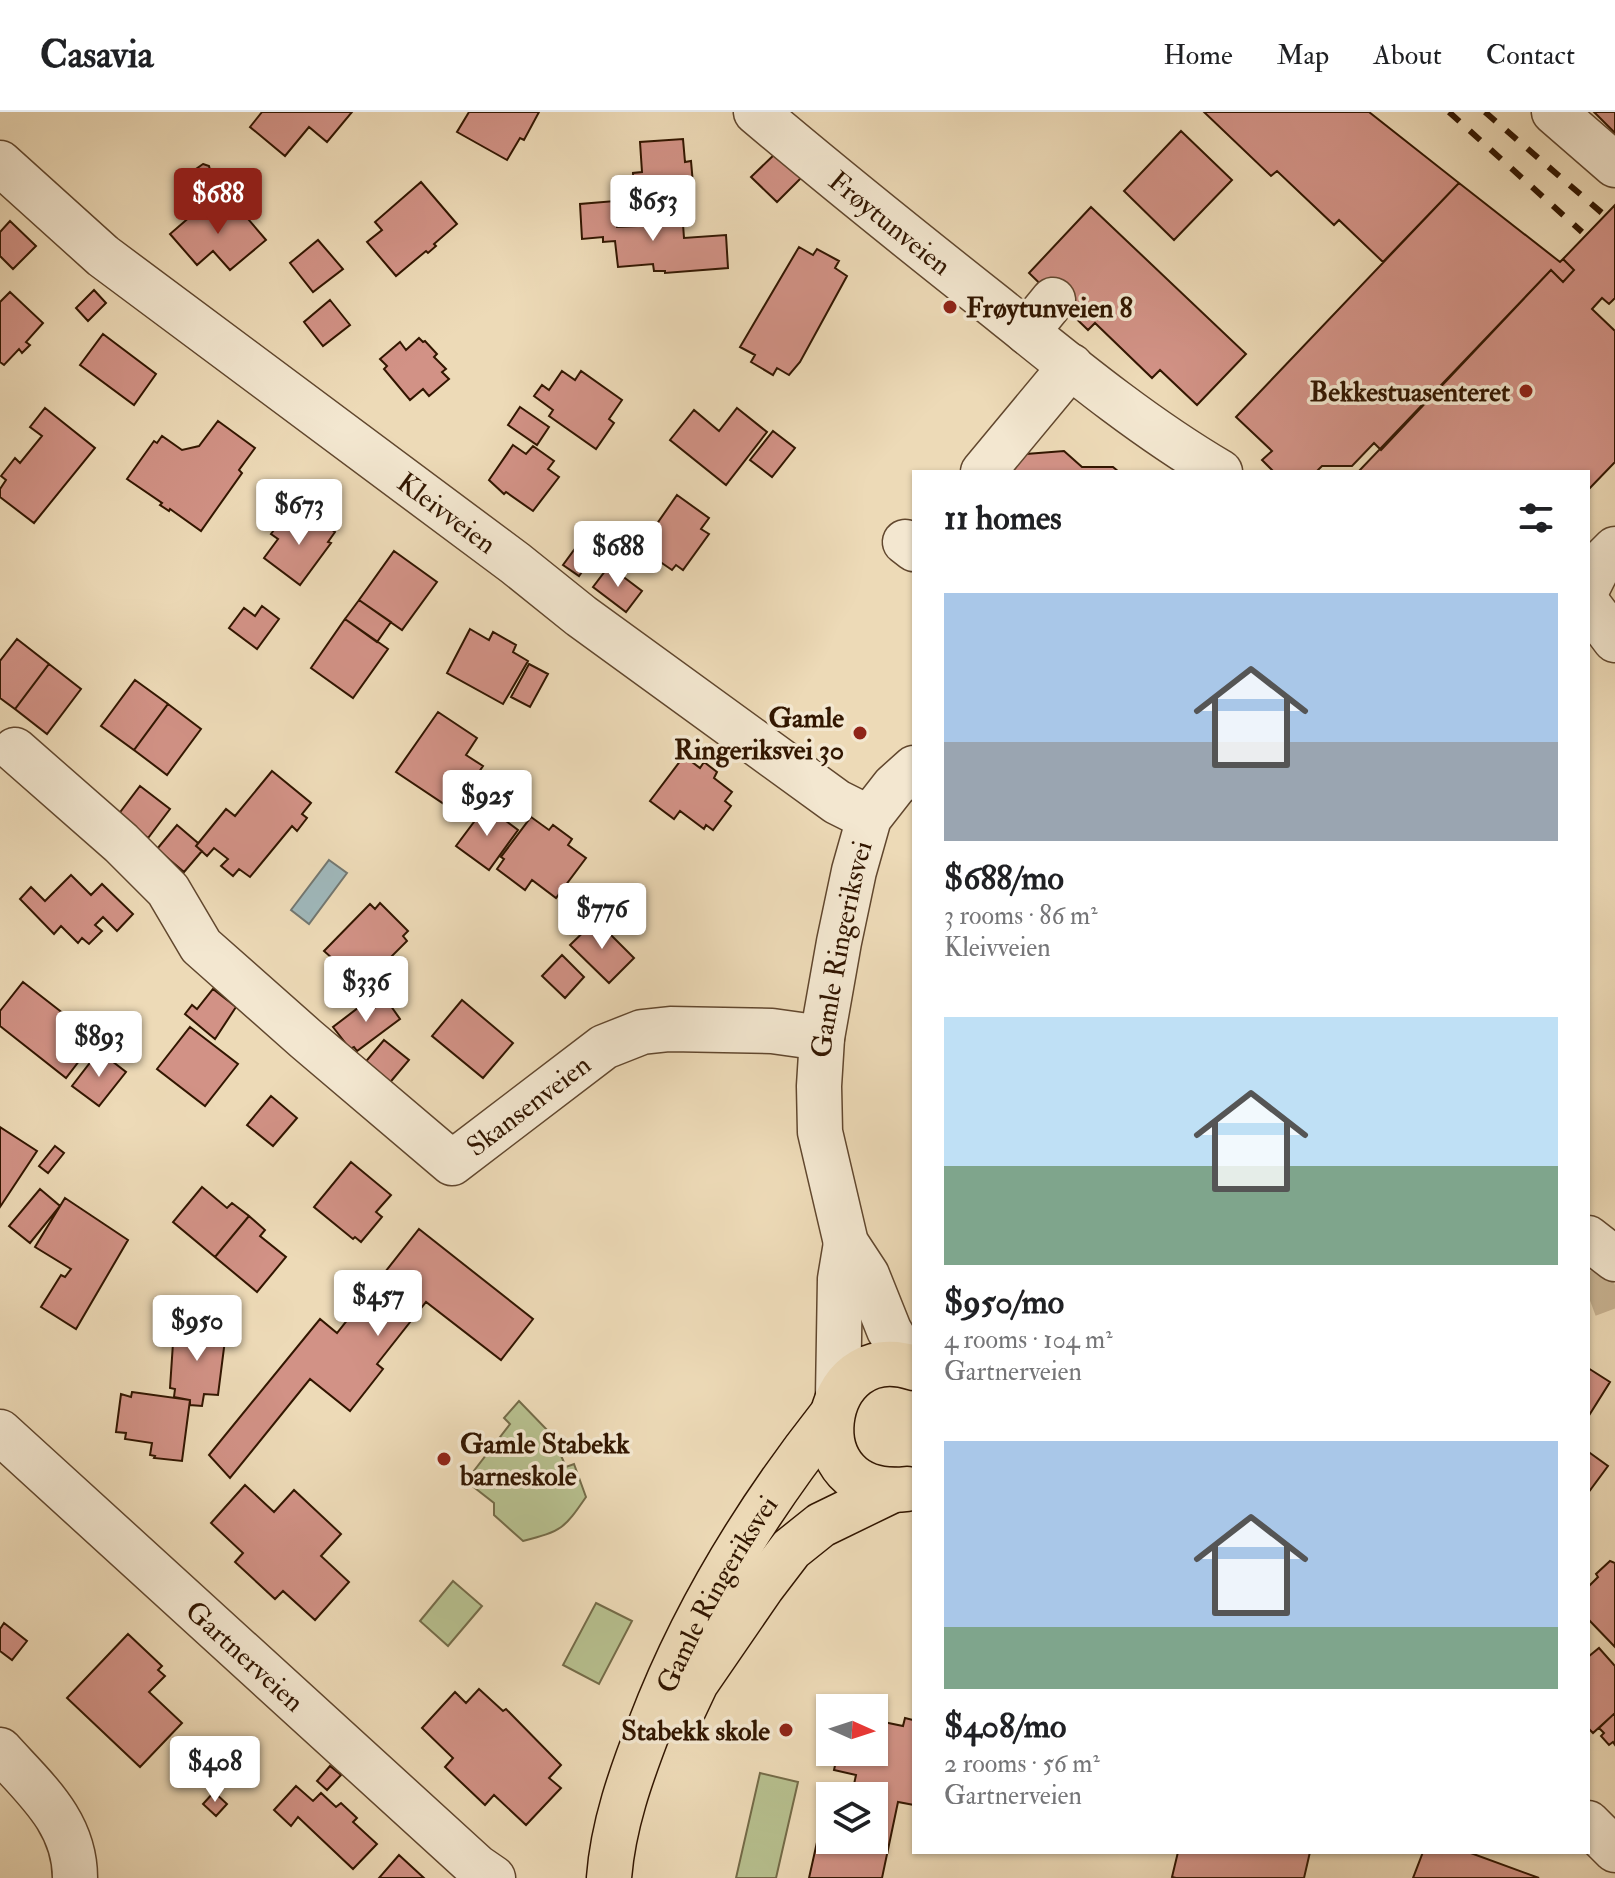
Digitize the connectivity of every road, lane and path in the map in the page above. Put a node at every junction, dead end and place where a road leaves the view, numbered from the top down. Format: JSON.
{"nodes":[{"id":1,"x":756,"y":112,"type":"edge"},
{"id":2,"x":1554,"y":112,"type":"edge"},
{"id":3,"x":0,"y":163,"type":"edge"},
{"id":4,"x":1615,"y":165,"type":"edge"},
{"id":5,"x":1071,"y":366,"type":"junction"},
{"id":6,"x":985,"y":470,"type":"edge"},
{"id":7,"x":1217,"y":470,"type":"edge"},
{"id":8,"x":1615,"y":549,"type":"edge"},
{"id":9,"x":1590,"y":583,"type":"edge"},
{"id":10,"x":1590,"y":607,"type":"edge"},
{"id":11,"x":1615,"y":640,"type":"edge"},
{"id":12,"x":15,"y":750,"type":"dead end"},
{"id":13,"x":912,"y":770,"type":"edge"},
{"id":14,"x":869,"y":818,"type":"junction"},
{"id":15,"x":822,"y":1038,"type":"junction"},
{"id":16,"x":1590,"y":1240,"type":"edge"},
{"id":17,"x":846,"y":1243,"type":"junction"},
{"id":18,"x":1615,"y":1259,"type":"edge"},
{"id":19,"x":912,"y":1367,"type":"edge"},
{"id":20,"x":834,"y":1407,"type":"junction"},
{"id":21,"x":0,"y":1432,"type":"edge"},
{"id":22,"x":908,"y":1489,"type":"edge"},
{"id":23,"x":0,"y":1750,"type":"edge"},
{"id":24,"x":1590,"y":1825,"type":"edge"},
{"id":25,"x":1615,"y":1850,"type":"edge"},
{"id":26,"x":75,"y":1878,"type":"edge"},
{"id":27,"x":493,"y":1878,"type":"edge"},
{"id":28,"x":609,"y":1878,"type":"edge"},
{"id":29,"x":630,"y":1878,"type":"edge"}],
"edges":[{"from":1,"to":5,"type":"street","name":"Frøytunveien"},
{"from":2,"to":4,"type":"street"},
{"from":3,"to":14,"type":"street","name":"Kleivveien"},
{"from":5,"to":6,"type":"street"},
{"from":5,"to":7,"type":"street","name":"Frøytunveien"},
{"from":8,"to":9,"type":"street"},
{"from":10,"to":11,"type":"street"},
{"from":12,"to":15,"type":"street","name":"Skansenveien"},
{"from":13,"to":14,"type":"street","name":"Gamle Ringeriksvei"},
{"from":14,"to":15,"type":"street","name":"Gamle Ringeriksvei"},
{"from":15,"to":17,"type":"street","name":"Gamle Ringeriksvei"},
{"from":16,"to":18,"type":"street"},
{"from":17,"to":19,"type":"street","name":"Gamle Ringeriksvei"},
{"from":17,"to":20,"type":"street","name":"Gamle Ringeriksvei"},
{"from":19,"to":20,"type":"main road"},
{"from":20,"to":22,"type":"main road"},
{"from":20,"to":28,"type":"main road","name":"Gamle Ringeriksvei"},
{"from":21,"to":27,"type":"street","name":"Gartnerveien"},
{"from":22,"to":29,"type":"main road","name":"Gamle Ringeriksvei"},
{"from":23,"to":26,"type":"street"},
{"from":24,"to":25,"type":"street"}]}
